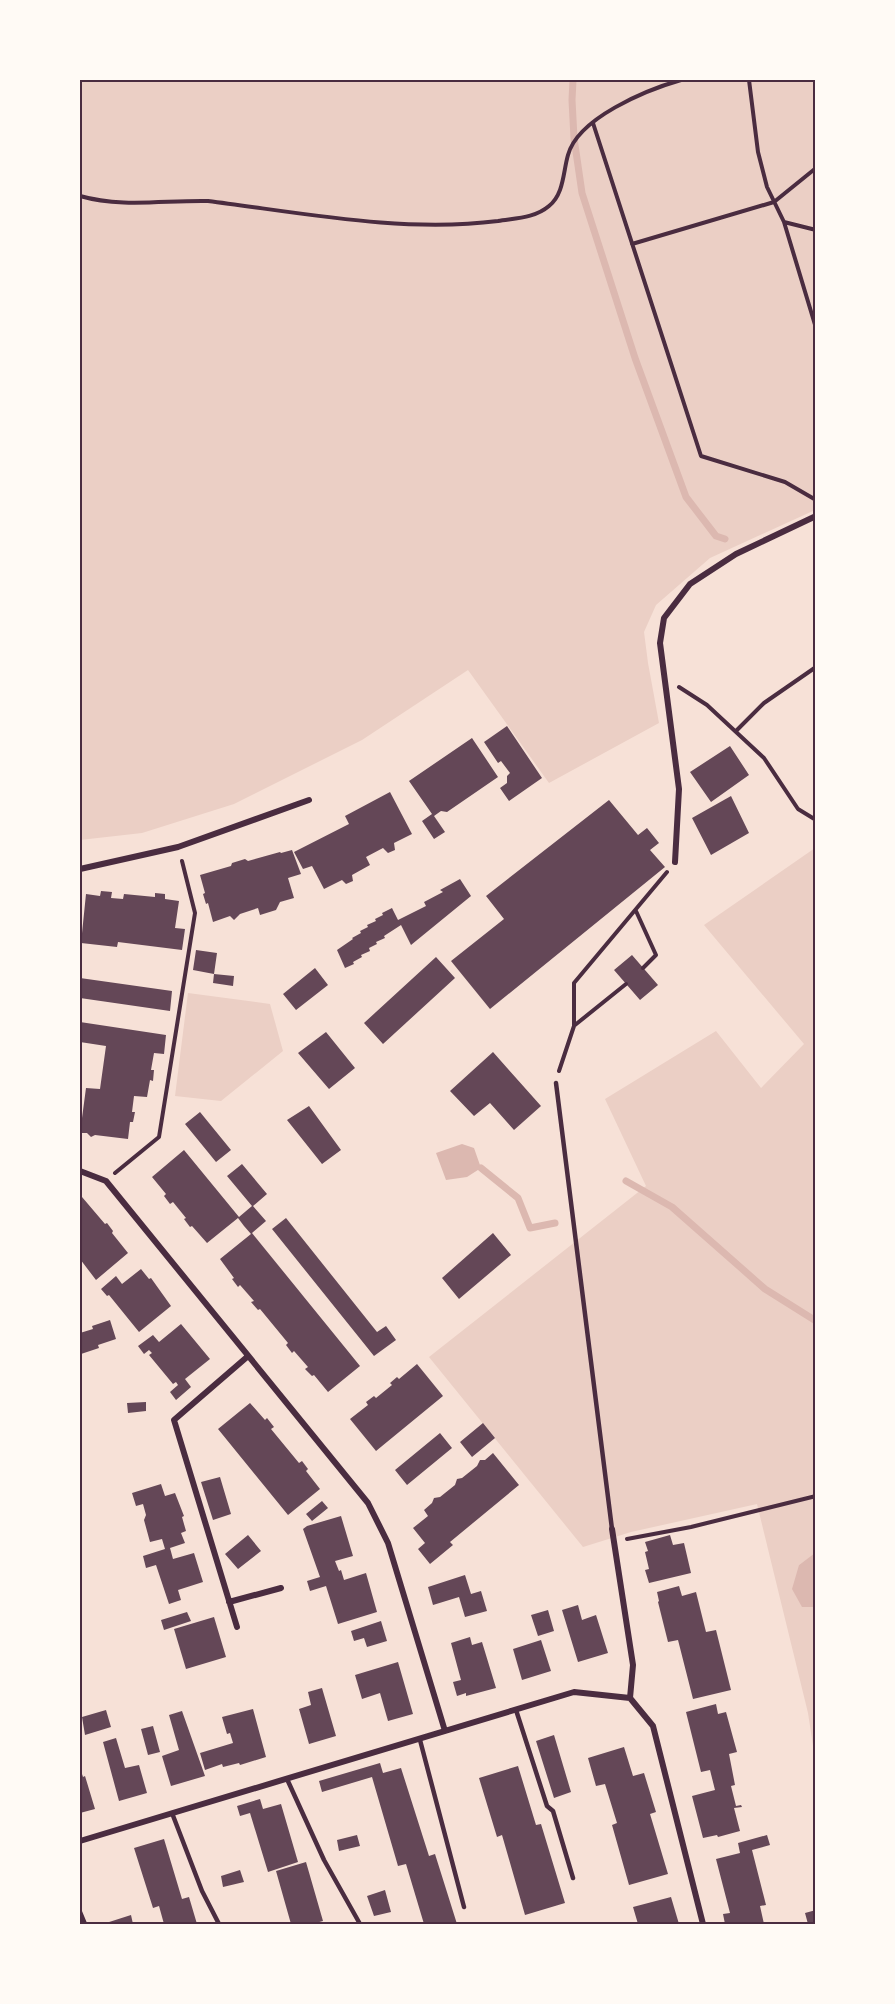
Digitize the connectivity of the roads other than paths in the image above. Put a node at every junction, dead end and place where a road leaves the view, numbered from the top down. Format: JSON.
{"nodes":[{"id":1,"x":816,"y":516,"type":"edge"},
{"id":2,"x":309,"y":800,"type":"dead end"},
{"id":3,"x":675,"y":862,"type":"road end"},
{"id":4,"x":80,"y":869,"type":"edge"},
{"id":5,"x":556,"y":1083,"type":"road end"},
{"id":6,"x":80,"y":1171,"type":"edge"},
{"id":7,"x":247,"y":1357,"type":"junction"},
{"id":8,"x":612,"y":1528,"type":"joint"},
{"id":9,"x":281,"y":1588,"type":"dead end"},
{"id":10,"x":230,"y":1602,"type":"junction"},
{"id":11,"x":237,"y":1627,"type":"dead end"},
{"id":12,"x":630,"y":1698,"type":"junction"},
{"id":13,"x":516,"y":1710,"type":"junction"},
{"id":14,"x":446,"y":1731,"type":"junction"},
{"id":15,"x":420,"y":1740,"type":"junction"},
{"id":16,"x":287,"y":1779,"type":"junction"},
{"id":17,"x":172,"y":1813,"type":"junction"},
{"id":18,"x":80,"y":1841,"type":"edge"},
{"id":19,"x":573,"y":1878,"type":"dead end"},
{"id":20,"x":464,"y":1907,"type":"dead end"},
{"id":21,"x":80,"y":1912,"type":"edge"},
{"id":22,"x":85,"y":1924,"type":"edge"},
{"id":23,"x":219,"y":1924,"type":"edge"},
{"id":24,"x":360,"y":1924,"type":"edge"},
{"id":25,"x":704,"y":1924,"type":"edge"}],
"edges":[{"from":1,"to":3,"type":"street"},
{"from":2,"to":4,"type":"street"},
{"from":5,"to":8,"type":"lane"},
{"from":6,"to":7,"type":"street"},
{"from":7,"to":10,"type":"street"},
{"from":7,"to":14,"type":"street"},
{"from":8,"to":12,"type":"street"},
{"from":9,"to":10,"type":"street"},
{"from":10,"to":11,"type":"street"},
{"from":12,"to":13,"type":"street"},
{"from":12,"to":25,"type":"street"},
{"from":13,"to":14,"type":"street"},
{"from":13,"to":19,"type":"lane"},
{"from":14,"to":15,"type":"street"},
{"from":15,"to":16,"type":"street"},
{"from":15,"to":20,"type":"lane"},
{"from":16,"to":17,"type":"street"},
{"from":16,"to":24,"type":"lane"},
{"from":17,"to":18,"type":"street"},
{"from":17,"to":23,"type":"lane"},
{"from":21,"to":22,"type":"lane"}]}
